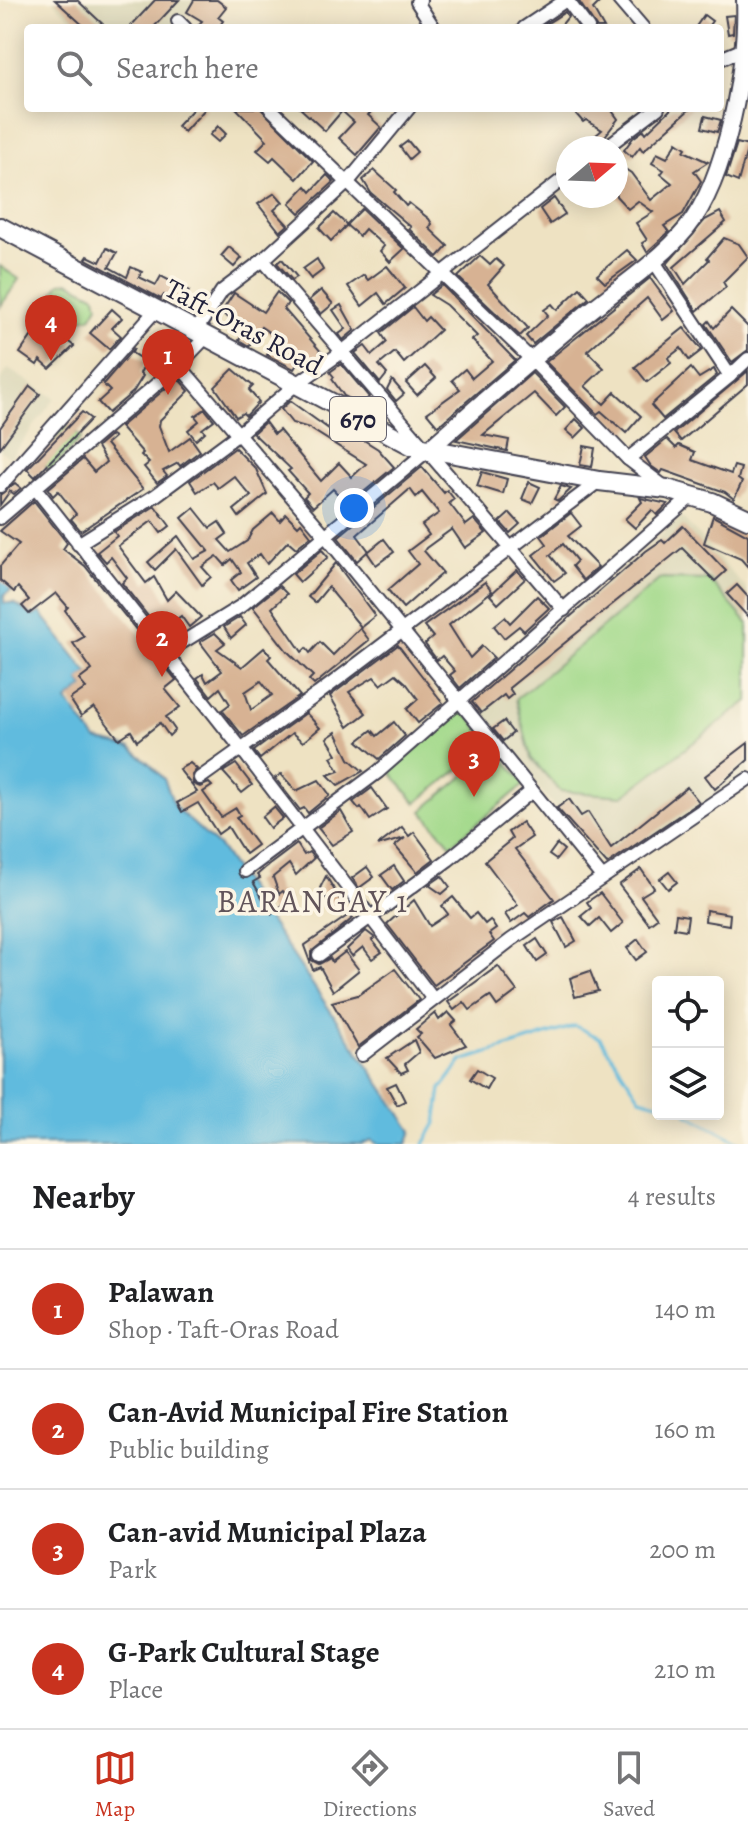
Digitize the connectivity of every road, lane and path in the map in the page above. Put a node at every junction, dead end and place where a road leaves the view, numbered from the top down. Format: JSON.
{"nodes":[{"id":1,"x":420,"y":0,"type":"edge"},
{"id":2,"x":566,"y":0,"type":"edge"},
{"id":3,"x":619,"y":0,"type":"edge"},
{"id":4,"x":745,"y":0,"type":"edge"},
{"id":5,"x":431,"y":24,"type":"edge"},
{"id":6,"x":530,"y":24,"type":"edge"},
{"id":7,"x":585,"y":24,"type":"edge"},
{"id":8,"x":640,"y":24,"type":"edge"},
{"id":9,"x":744,"y":49,"type":"junction"},
{"id":10,"x":724,"y":57,"type":"edge"},
{"id":11,"x":274,"y":112,"type":"edge"},
{"id":12,"x":406,"y":112,"type":"edge"},
{"id":13,"x":650,"y":112,"type":"edge"},
{"id":14,"x":620,"y":136,"type":"edge"},
{"id":15,"x":348,"y":182,"type":"junction"},
{"id":16,"x":556,"y":184,"type":"edge"},
{"id":17,"x":0,"y":227,"type":"edge"},
{"id":18,"x":263,"y":260,"type":"junction"},
{"id":19,"x":653,"y":260,"type":"junction"},
{"id":20,"x":439,"y":273,"type":"junction"},
{"id":21,"x":155,"y":311,"type":"junction"},
{"id":22,"x":200,"y":335,"type":"junction"},
{"id":23,"x":342,"y":352,"type":"junction"},
{"id":24,"x":531,"y":359,"type":"junction"},
{"id":25,"x":748,"y":359,"type":"edge"},
{"id":26,"x":179,"y":365,"type":"junction"},
{"id":27,"x":730,"y":376,"type":"junction"},
{"id":28,"x":294,"y":386,"type":"junction"},
{"id":29,"x":237,"y":435,"type":"junction"},
{"id":30,"x":427,"y":451,"type":"junction"},
{"id":31,"x":628,"y":459,"type":"junction"},
{"id":32,"x":599,"y":481,"type":"junction"},
{"id":33,"x":0,"y":486,"type":"edge"},
{"id":34,"x":36,"y":489,"type":"junction"},
{"id":35,"x":667,"y":489,"type":"junction"},
{"id":36,"x":692,"y":496,"type":"junction"},
{"id":37,"x":0,"y":518,"type":"edge"},
{"id":38,"x":748,"y":519,"type":"edge"},
{"id":39,"x":324,"y":534,"type":"junction"},
{"id":40,"x":78,"y":544,"type":"junction"},
{"id":41,"x":509,"y":549,"type":"junction"},
{"id":42,"x":564,"y":610,"type":"junction"},
{"id":43,"x":402,"y":631,"type":"junction"},
{"id":44,"x":165,"y":653,"type":"junction"},
{"id":45,"x":458,"y":701,"type":"junction"},
{"id":46,"x":240,"y":747,"type":"junction"},
{"id":47,"x":200,"y":778,"type":"dead end"},
{"id":48,"x":748,"y":779,"type":"edge"},
{"id":49,"x":532,"y":791,"type":"junction"},
{"id":50,"x":302,"y":828,"type":"junction"},
{"id":51,"x":245,"y":871,"type":"dead end"},
{"id":52,"x":602,"y":877,"type":"junction"},
{"id":53,"x":370,"y":918,"type":"junction"},
{"id":54,"x":319,"y":955,"type":"dead end"},
{"id":55,"x":433,"y":999,"type":"junction"},
{"id":56,"x":362,"y":1055,"type":"dead end"}],
"edges":[{"from":1,"to":5,"type":"street"},
{"from":2,"to":6,"type":"street"},
{"from":2,"to":7,"type":"street"},
{"from":3,"to":8,"type":"street"},
{"from":4,"to":9,"type":"street"},
{"from":9,"to":10,"type":"street"},
{"from":9,"to":19,"type":"street"},
{"from":11,"to":15,"type":"street"},
{"from":12,"to":15,"type":"street"},
{"from":13,"to":14,"type":"street"},
{"from":15,"to":18,"type":"street"},
{"from":15,"to":20,"type":"street"},
{"from":16,"to":20,"type":"street"},
{"from":17,"to":21,"type":"main road","name":"Taft-Oras Road","number":"670"},
{"from":18,"to":22,"type":"street"},
{"from":18,"to":23,"type":"street"},
{"from":19,"to":24,"type":"street"},
{"from":19,"to":27,"type":"street"},
{"from":20,"to":23,"type":"street"},
{"from":20,"to":24,"type":"street"},
{"from":21,"to":22,"type":"main road","name":"Taft-Oras Road","number":"670"},
{"from":21,"to":33,"type":"street"},
{"from":22,"to":26,"type":"street"},
{"from":22,"to":28,"type":"main road","name":"Taft-Oras Road","number":"670"},
{"from":23,"to":28,"type":"street"},
{"from":23,"to":30,"type":"street"},
{"from":24,"to":30,"type":"street"},
{"from":24,"to":31,"type":"street"},
{"from":25,"to":27,"type":"street"},
{"from":26,"to":29,"type":"street"},
{"from":26,"to":34,"type":"street"},
{"from":27,"to":31,"type":"street"},
{"from":28,"to":29,"type":"street"},
{"from":28,"to":30,"type":"main road","name":"Taft-Oras Road","number":"670"},
{"from":29,"to":39,"type":"street"},
{"from":29,"to":40,"type":"street"},
{"from":30,"to":32,"type":"main road","name":"Taft-Oras Road","number":"670"},
{"from":30,"to":39,"type":"street"},
{"from":30,"to":41,"type":"street"},
{"from":31,"to":35,"type":"street"},
{"from":32,"to":35,"type":"main road","name":"Taft-Oras Road","number":"670"},
{"from":32,"to":41,"type":"street"},
{"from":34,"to":37,"type":"street"},
{"from":34,"to":40,"type":"street"},
{"from":35,"to":36,"type":"main road","name":"Taft-Oras Road","number":"670"},
{"from":36,"to":38,"type":"main road","name":"Taft-Oras Road","number":"670"},
{"from":36,"to":42,"type":"street"},
{"from":39,"to":43,"type":"street"},
{"from":39,"to":44,"type":"street"},
{"from":40,"to":44,"type":"street"},
{"from":41,"to":42,"type":"street"},
{"from":41,"to":43,"type":"street"},
{"from":42,"to":45,"type":"street"},
{"from":43,"to":45,"type":"street"},
{"from":43,"to":46,"type":"street"},
{"from":44,"to":46,"type":"street"},
{"from":45,"to":49,"type":"street"},
{"from":45,"to":50,"type":"street"},
{"from":46,"to":47,"type":"street"},
{"from":46,"to":50,"type":"street"},
{"from":48,"to":52,"type":"street"},
{"from":49,"to":52,"type":"street"},
{"from":49,"to":53,"type":"street"},
{"from":50,"to":51,"type":"street"},
{"from":50,"to":53,"type":"street"},
{"from":52,"to":55,"type":"street"},
{"from":53,"to":54,"type":"street"},
{"from":53,"to":55,"type":"street"},
{"from":55,"to":56,"type":"street"}]}
